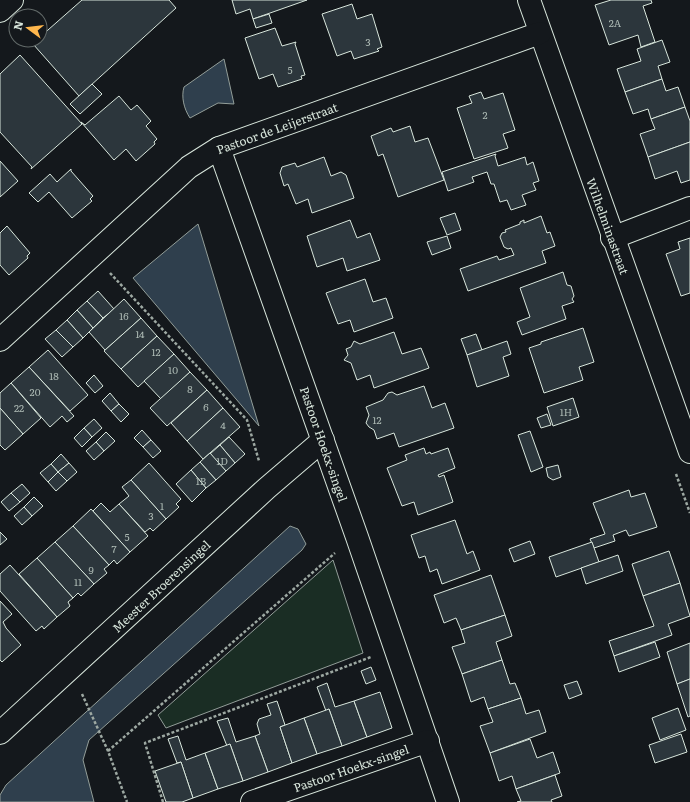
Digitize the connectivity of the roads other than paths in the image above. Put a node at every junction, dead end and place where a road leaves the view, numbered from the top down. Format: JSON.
{"nodes":[{"id":1,"x":12,"y":0,"type":"edge"},
{"id":2,"x":529,"y":0,"type":"edge"},
{"id":3,"x":0,"y":11,"type":"edge"},
{"id":4,"x":540,"y":33,"type":"junction"},
{"id":5,"x":219,"y":148,"type":"junction"},
{"id":6,"x":690,"y":208,"type":"edge"},
{"id":7,"x":612,"y":238,"type":"junction"},
{"id":8,"x":0,"y":340,"type":"edge"},
{"id":9,"x":323,"y":440,"type":"junction"},
{"id":10,"x":690,"y":452,"type":"edge"},
{"id":11,"x":0,"y":733,"type":"edge"},
{"id":12,"x":428,"y":741,"type":"junction"},
{"id":13,"x":252,"y":802,"type":"edge"},
{"id":14,"x":448,"y":802,"type":"edge"}],
"edges":[{"from":1,"to":3,"type":"street"},
{"from":2,"to":4,"type":"street","name":"Wilhelminastraat"},
{"from":4,"to":5,"type":"street","name":"Pastoor de Leijerstraat"},
{"from":4,"to":7,"type":"street","name":"Wilhelminastraat"},
{"from":5,"to":8,"type":"street","name":"Pastoor de Leijerstraat"},
{"from":5,"to":9,"type":"street","name":"Pastoor Hoekx-singel"},
{"from":6,"to":7,"type":"street"},
{"from":7,"to":10,"type":"street","name":"Wilhelminastraat"},
{"from":9,"to":11,"type":"street","name":"Meester Broerensingel"},
{"from":9,"to":12,"type":"street","name":"Pastoor Hoekx-singel"},
{"from":12,"to":13,"type":"street","name":"Pastoor Hoekx-singel"},
{"from":12,"to":14,"type":"street","name":"Pastoor Hoekx-singel"}]}
